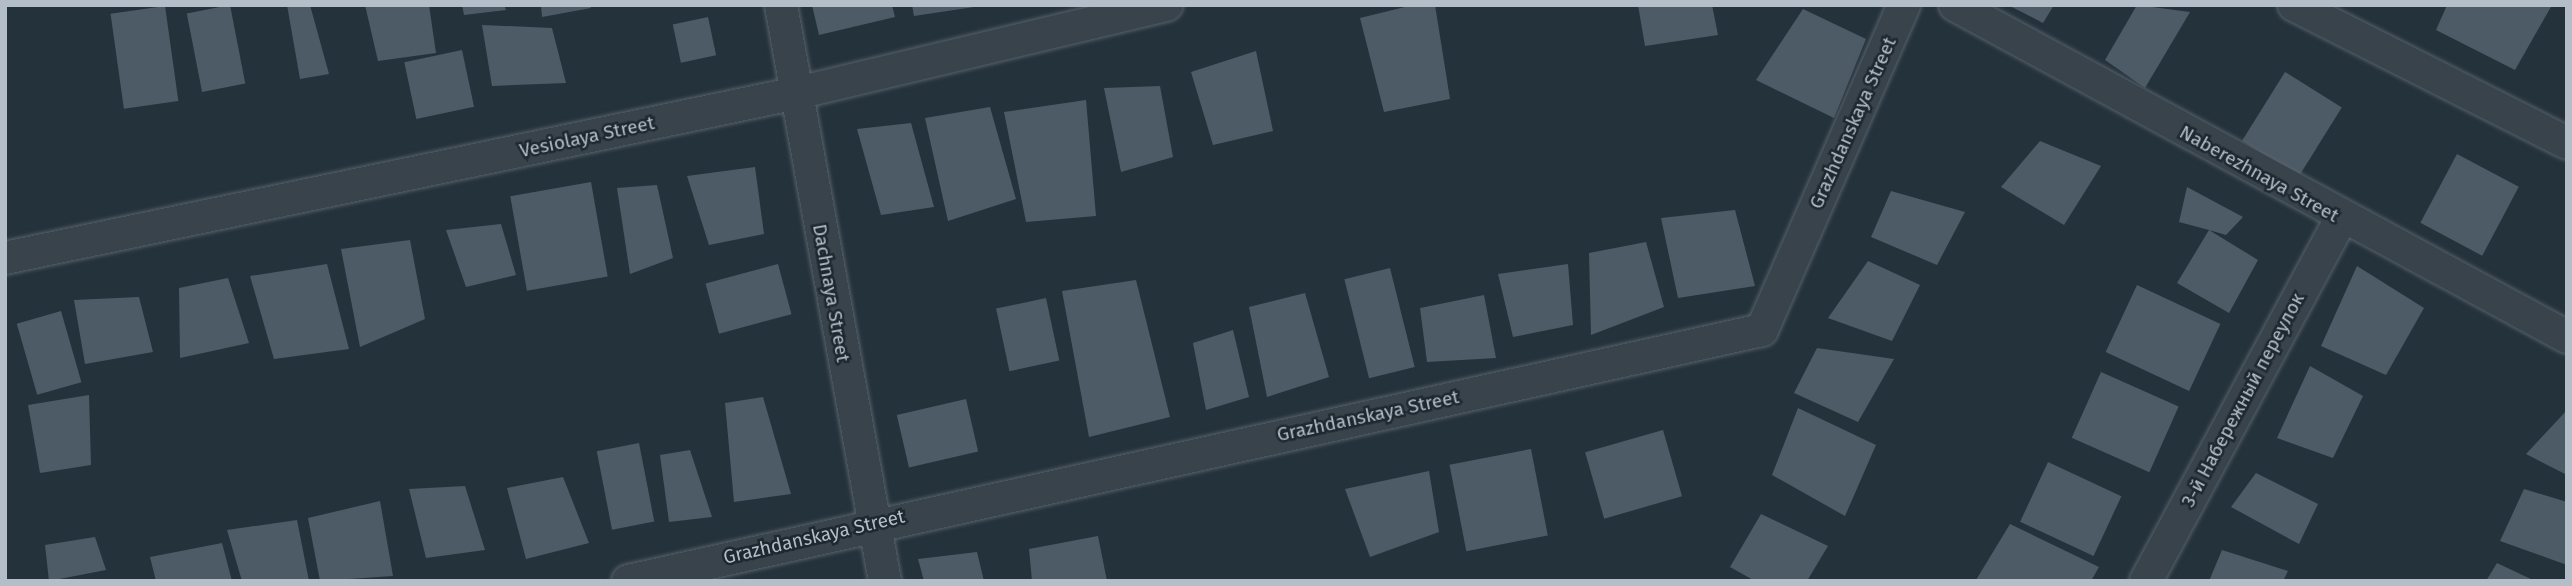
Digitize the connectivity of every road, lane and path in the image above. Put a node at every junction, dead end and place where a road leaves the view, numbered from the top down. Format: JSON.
{"nodes":[{"id":1,"x":781,"y":5,"type":"edge"},
{"id":2,"x":1167,"y":5,"type":"edge"},
{"id":3,"x":1904,"y":5,"type":"edge"},
{"id":4,"x":1955,"y":5,"type":"edge"},
{"id":5,"x":2294,"y":5,"type":"edge"},
{"id":6,"x":797,"y":93,"type":"junction"},
{"id":7,"x":2567,"y":143,"type":"edge"},
{"id":8,"x":2340,"y":220,"type":"junction"},
{"id":9,"x":5,"y":258,"type":"edge"},
{"id":10,"x":2567,"y":337,"type":"edge"},
{"id":11,"x":871,"y":524,"type":"junction"},
{"id":12,"x":628,"y":581,"type":"edge"},
{"id":13,"x":885,"y":581,"type":"edge"},
{"id":14,"x":2146,"y":581,"type":"edge"}],
"edges":[{"from":1,"to":6,"type":"street","name":"Dachnaya Street"},
{"from":2,"to":6,"type":"street","name":"Vesiolaya Street"},
{"from":3,"to":11,"type":"street","name":"Grazhdanskaya Street"},
{"from":4,"to":8,"type":"street","name":"Naberezhnaya Street"},
{"from":5,"to":7,"type":"street"},
{"from":6,"to":9,"type":"street","name":"Vesiolaya Street"},
{"from":6,"to":11,"type":"street","name":"Dachnaya Street"},
{"from":8,"to":10,"type":"street","name":"Naberezhnaya Street"},
{"from":8,"to":14,"type":"street","name":"3-й Набережный переулок"},
{"from":11,"to":12,"type":"street","name":"Grazhdanskaya Street"},
{"from":11,"to":13,"type":"street","name":"Dachnaya Street"}]}
